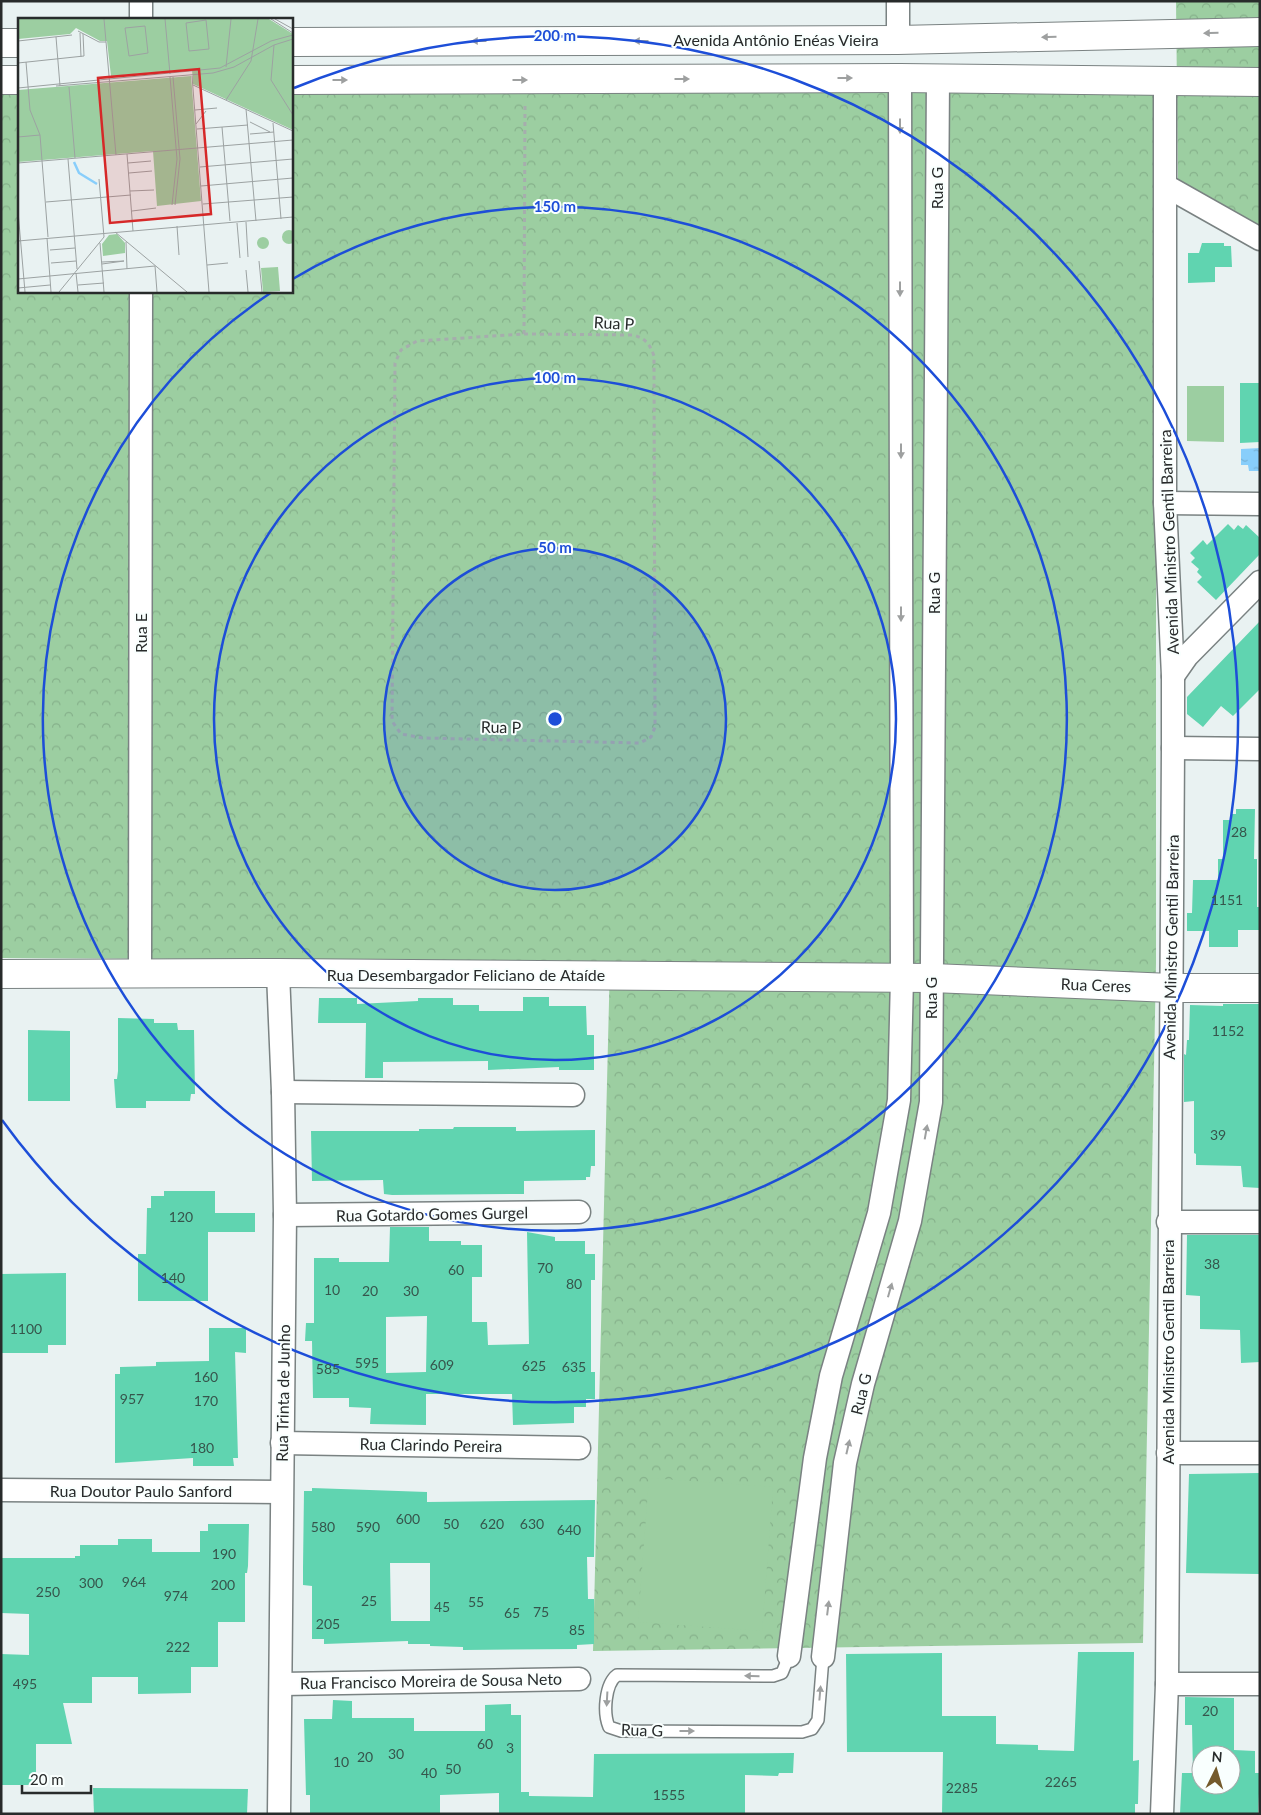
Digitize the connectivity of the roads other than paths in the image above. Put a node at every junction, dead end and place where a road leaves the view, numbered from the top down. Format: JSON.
{"nodes":[{"id":1,"x":141,"y":1,"type":"edge"},
{"id":2,"x":898,"y":1,"type":"edge"},
{"id":3,"x":141,"y":18,"type":"edge"},
{"id":4,"x":1260,"y":32,"type":"edge"},
{"id":5,"x":898,"y":40,"type":"junction"},
{"id":6,"x":292,"y":42,"type":"edge"},
{"id":7,"x":18,"y":43,"type":"edge"},
{"id":8,"x":1,"y":44,"type":"edge"},
{"id":9,"x":900,"y":78,"type":"junction"},
{"id":10,"x":938,"y":78,"type":"junction"},
{"id":11,"x":1,"y":80,"type":"edge"},
{"id":12,"x":18,"y":80,"type":"edge"},
{"id":13,"x":292,"y":80,"type":"edge"},
{"id":14,"x":1165,"y":80,"type":"junction"},
{"id":15,"x":1260,"y":82,"type":"edge"},
{"id":16,"x":1166,"y":186,"type":"junction"},
{"id":17,"x":1260,"y":240,"type":"edge"},
{"id":18,"x":141,"y":292,"type":"edge"},
{"id":19,"x":1165,"y":503,"type":"junction"},
{"id":20,"x":1260,"y":504,"type":"edge"},
{"id":21,"x":1260,"y":582,"type":"edge"},
{"id":22,"x":1173,"y":676,"type":"junction"},
{"id":23,"x":1173,"y":748,"type":"junction"},
{"id":24,"x":1260,"y":749,"type":"edge"},
{"id":25,"x":278,"y":973,"type":"junction"},
{"id":26,"x":1,"y":974,"type":"edge"},
{"id":27,"x":140,"y":974,"type":"junction"},
{"id":28,"x":902,"y":978,"type":"junction"},
{"id":29,"x":932,"y":978,"type":"junction"},
{"id":30,"x":1171,"y":988,"type":"junction"},
{"id":31,"x":1260,"y":988,"type":"edge"},
{"id":32,"x":283,"y":1092,"type":"junction"},
{"id":33,"x":572,"y":1094,"type":"dead end"},
{"id":34,"x":579,"y":1212,"type":"dead end"},
{"id":35,"x":285,"y":1215,"type":"junction"},
{"id":36,"x":1168,"y":1222,"type":"junction"},
{"id":37,"x":1260,"y":1222,"type":"edge"},
{"id":38,"x":282,"y":1443,"type":"junction"},
{"id":39,"x":579,"y":1448,"type":"dead end"},
{"id":40,"x":1168,"y":1453,"type":"junction"},
{"id":41,"x":1260,"y":1454,"type":"edge"},
{"id":42,"x":1,"y":1490,"type":"edge"},
{"id":43,"x":281,"y":1492,"type":"junction"},
{"id":44,"x":793,"y":1630,"type":"junction"},
{"id":45,"x":825,"y":1633,"type":"junction"},
{"id":46,"x":789,"y":1656,"type":"joint"},
{"id":47,"x":823,"y":1657,"type":"joint"},
{"id":48,"x":579,"y":1679,"type":"dead end"},
{"id":49,"x":282,"y":1684,"type":"junction"},
{"id":50,"x":1167,"y":1684,"type":"junction"},
{"id":51,"x":1260,"y":1684,"type":"edge"},
{"id":52,"x":279,"y":1814,"type":"edge"},
{"id":53,"x":1162,"y":1814,"type":"edge"}],
"edges":[{"from":1,"to":3,"type":"street"},
{"from":2,"to":5,"type":"street"},
{"from":4,"to":5,"type":"street","name":"Avenida Antônio Enéas Vieira","one_way":true},
{"from":5,"to":6,"type":"street","name":"Avenida Antônio Enéas Vieira","one_way":true},
{"from":7,"to":8,"type":"street"},
{"from":9,"to":10,"type":"street"},
{"from":13,"to":9,"type":"street","one_way":true},
{"from":9,"to":28,"type":"street","name":"Rua G","one_way":true},
{"from":10,"to":14,"type":"street"},
{"from":10,"to":29,"type":"street","name":"Rua G"},
{"from":11,"to":12,"type":"street"},
{"from":14,"to":15,"type":"street"},
{"from":14,"to":16,"type":"street","name":"Avenida Ministro Gentil Barreira"},
{"from":16,"to":17,"type":"street"},
{"from":16,"to":19,"type":"street","name":"Avenida Ministro Gentil Barreira"},
{"from":18,"to":27,"type":"street","name":"Rua E"},
{"from":19,"to":20,"type":"street"},
{"from":19,"to":22,"type":"street","name":"Avenida Ministro Gentil Barreira"},
{"from":21,"to":22,"type":"street"},
{"from":22,"to":23,"type":"street","name":"Avenida Ministro Gentil Barreira"},
{"from":23,"to":24,"type":"street"},
{"from":23,"to":30,"type":"street","name":"Avenida Ministro Gentil Barreira"},
{"from":25,"to":27,"type":"street","name":"Rua Desembargador Feliciano de Ataíde"},
{"from":25,"to":28,"type":"street","name":"Rua Desembargador Feliciano de Ataíde"},
{"from":25,"to":32,"type":"street","name":"Rua Trinta de Junho"},
{"from":26,"to":27,"type":"street","name":"Rua Desembargador Feliciano de Ataíde"},
{"from":28,"to":29,"type":"street","name":"Rua Desembargador Feliciano de Ataíde"},
{"from":28,"to":44,"type":"street","name":"Rua G"},
{"from":29,"to":30,"type":"street","name":"Rua Ceres"},
{"from":45,"to":29,"type":"street","name":"Rua G","one_way":true},
{"from":30,"to":31,"type":"street","name":"Rua Ceres"},
{"from":30,"to":36,"type":"street","name":"Avenida Ministro Gentil Barreira"},
{"from":32,"to":33,"type":"street"},
{"from":32,"to":35,"type":"street","name":"Rua Trinta de Junho"},
{"from":34,"to":35,"type":"street","name":"Rua Gotardo Gomes Gurgel"},
{"from":35,"to":38,"type":"street","name":"Rua Trinta de Junho"},
{"from":36,"to":37,"type":"street"},
{"from":36,"to":40,"type":"street","name":"Avenida Ministro Gentil Barreira"},
{"from":38,"to":39,"type":"street","name":"Rua Clarindo Pereira"},
{"from":38,"to":43,"type":"street","name":"Rua Trinta de Junho"},
{"from":40,"to":41,"type":"street"},
{"from":40,"to":50,"type":"street","name":"Avenida Ministro Gentil Barreira"},
{"from":42,"to":43,"type":"street","name":"Rua Doutor Paulo Sanford"},
{"from":43,"to":49,"type":"street","name":"Rua Trinta de Junho"},
{"from":44,"to":45,"type":"street"},
{"from":44,"to":46,"type":"street","name":"Rua G"},
{"from":45,"to":47,"type":"street","name":"Rua G"},
{"from":46,"to":47,"type":"lane","name":"Rua G","one_way":true},
{"from":48,"to":49,"type":"street","name":"Rua Francisco Moreira de Sousa Neto"},
{"from":49,"to":52,"type":"street","name":"Rua Trinta de Junho"},
{"from":50,"to":51,"type":"street"},
{"from":50,"to":53,"type":"street","name":"Avenida Ministro Gentil Barreira"}]}
